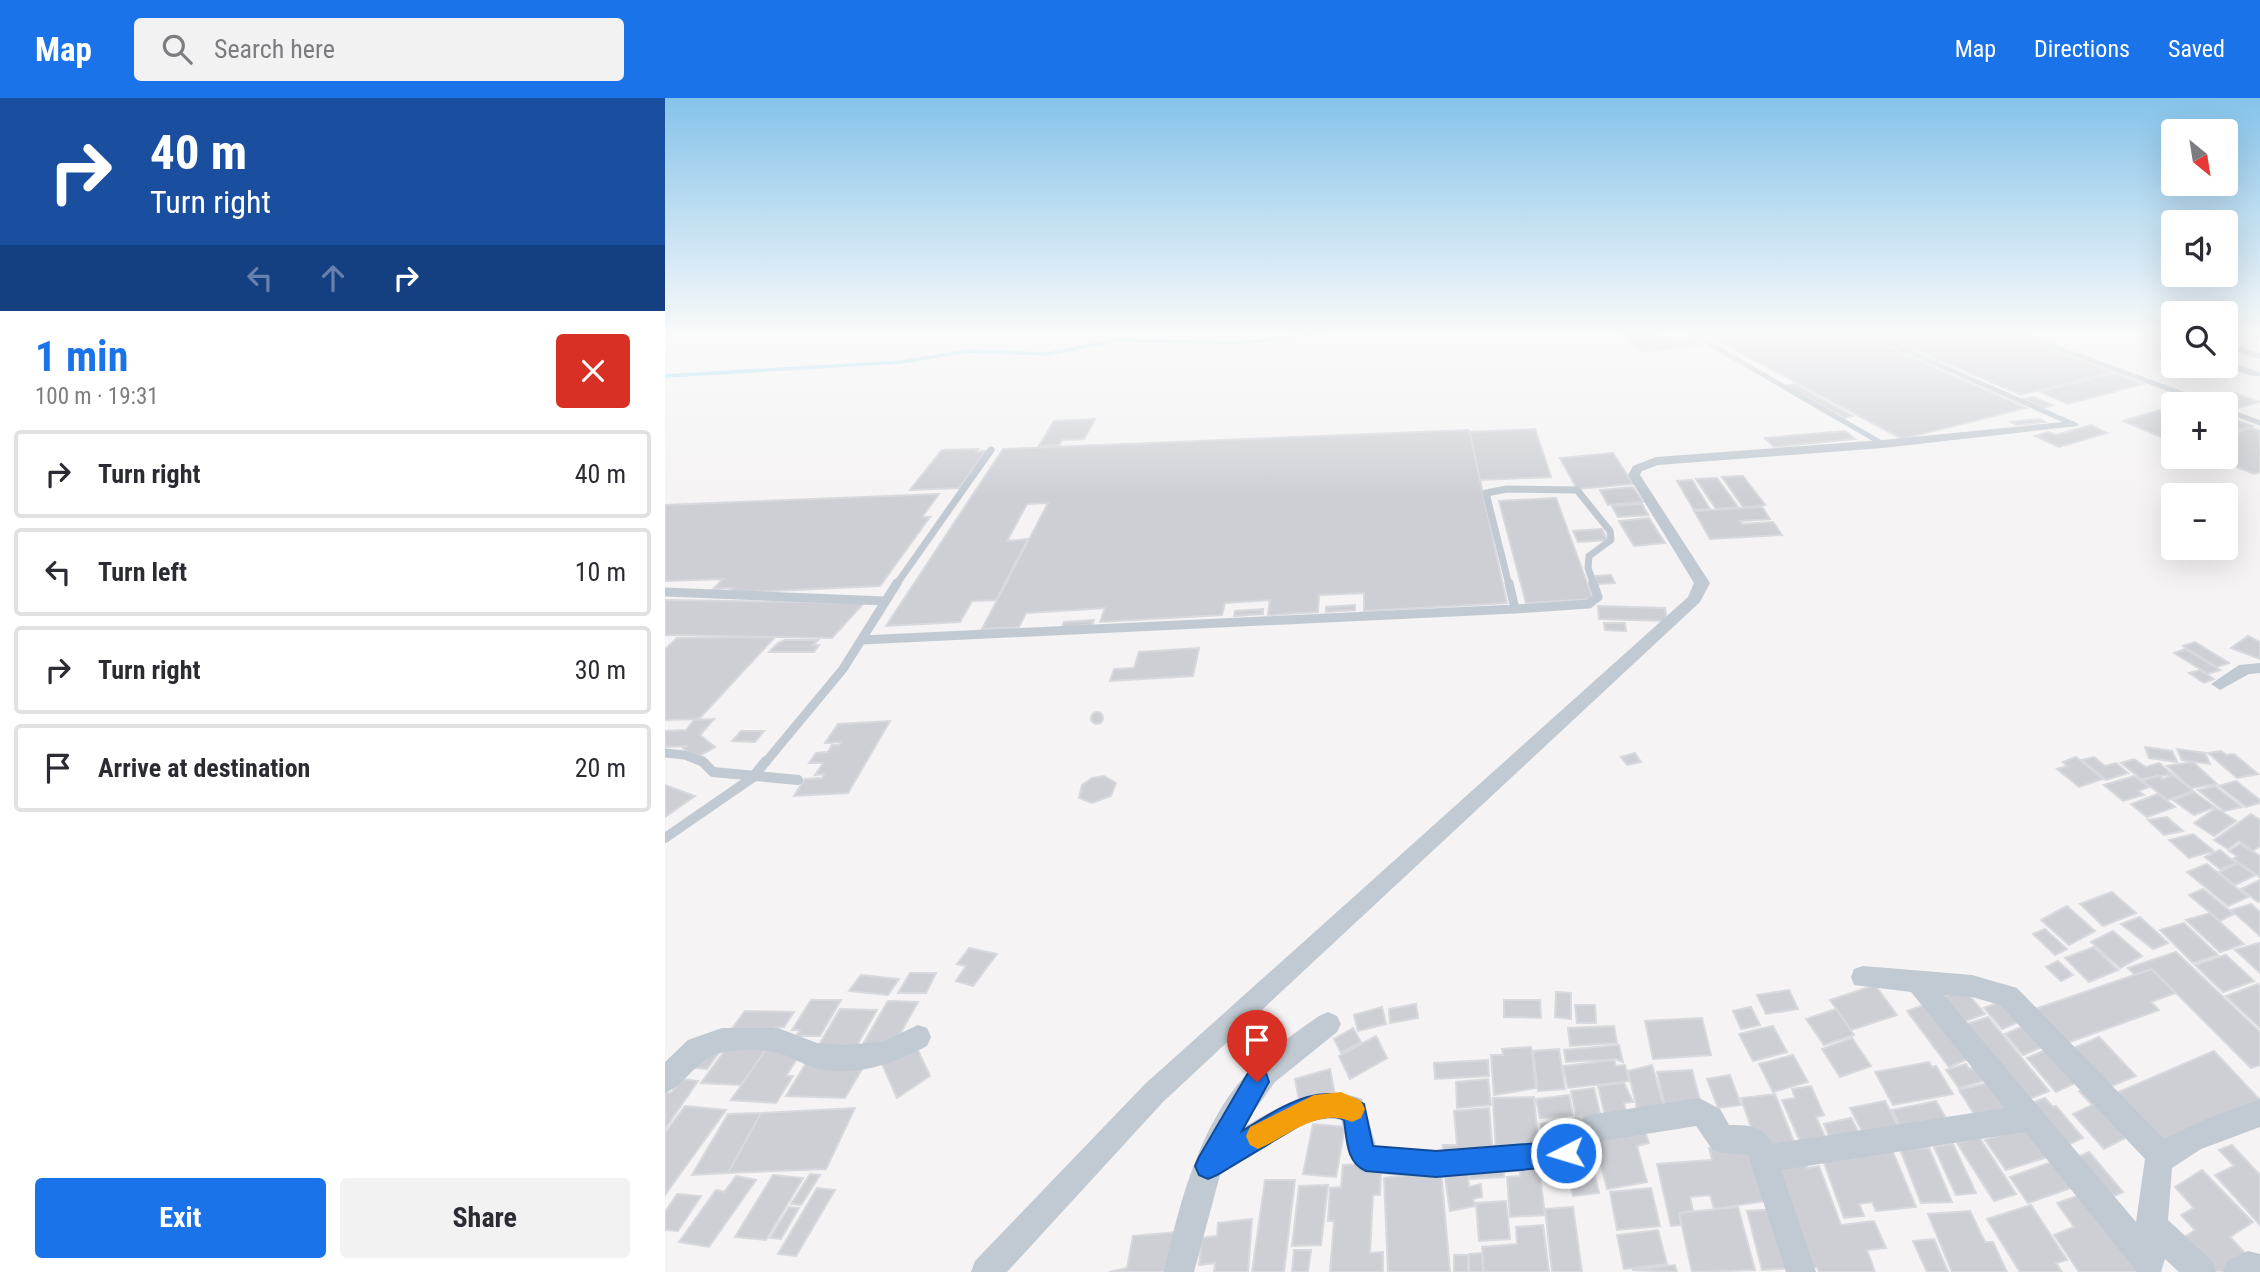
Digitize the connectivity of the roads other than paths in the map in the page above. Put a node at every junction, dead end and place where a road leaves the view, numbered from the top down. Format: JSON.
{"nodes":[{"id":1,"x":1786,"y":388,"type":"edge"},
{"id":2,"x":1991,"y":388,"type":"edge"},
{"id":3,"x":2238,"y":415,"type":"edge"},
{"id":4,"x":2260,"y":423,"type":"edge"},
{"id":5,"x":2073,"y":424,"type":"joint"},
{"id":6,"x":1883,"y":444,"type":"junction"},
{"id":7,"x":991,"y":450,"type":"dead end"},
{"id":8,"x":665,"y":592,"type":"edge"},
{"id":9,"x":885,"y":601,"type":"junction"},
{"id":10,"x":1515,"y":609,"type":"junction"},
{"id":11,"x":862,"y":640,"type":"junction"},
{"id":12,"x":2260,"y":668,"type":"edge"},
{"id":13,"x":2220,"y":684,"type":"dead end"},
{"id":14,"x":665,"y":753,"type":"edge"},
{"id":15,"x":752,"y":778,"type":"junction"},
{"id":16,"x":798,"y":780,"type":"dead end"},
{"id":17,"x":665,"y":838,"type":"edge"},
{"id":18,"x":1863,"y":977,"type":"dead end"},
{"id":19,"x":1918,"y":982,"type":"junction"},
{"id":20,"x":1328,"y":1024,"type":"dead end"},
{"id":21,"x":918,"y":1037,"type":"dead end"},
{"id":22,"x":665,"y":1080,"type":"edge"},
{"id":23,"x":2260,"y":1113,"type":"edge"},
{"id":24,"x":2030,"y":1118,"type":"junction"},
{"id":25,"x":2162,"y":1157,"type":"junction"},
{"id":26,"x":1764,"y":1159,"type":"junction"},
{"id":27,"x":1208,"y":1166,"type":"junction"},
{"id":28,"x":2150,"y":1224,"type":"junction"},
{"id":29,"x":2149,"y":1267,"type":"edge"},
{"id":30,"x":2260,"y":1269,"type":"edge"},
{"id":31,"x":986,"y":1272,"type":"edge"},
{"id":32,"x":1179,"y":1272,"type":"edge"},
{"id":33,"x":1801,"y":1272,"type":"edge"},
{"id":34,"x":2201,"y":1272,"type":"edge"},
{"id":35,"x":2238,"y":1272,"type":"edge"}],
"edges":[{"from":1,"to":6,"type":"lane"},
{"from":2,"to":5,"type":"lane"},
{"from":3,"to":4,"type":"lane"},
{"from":5,"to":6,"type":"street"},
{"from":6,"to":31,"type":"street"},
{"from":7,"to":9,"type":"lane"},
{"from":8,"to":9,"type":"lane"},
{"from":9,"to":11,"type":"lane"},
{"from":10,"to":10,"type":"lane"},
{"from":10,"to":11,"type":"lane"},
{"from":11,"to":15,"type":"lane"},
{"from":12,"to":13,"type":"street"},
{"from":14,"to":15,"type":"lane"},
{"from":15,"to":16,"type":"lane"},
{"from":15,"to":17,"type":"lane"},
{"from":18,"to":19,"type":"street"},
{"from":19,"to":24,"type":"street"},
{"from":19,"to":25,"type":"street"},
{"from":20,"to":27,"type":"street"},
{"from":21,"to":22,"type":"street"},
{"from":23,"to":25,"type":"street"},
{"from":24,"to":26,"type":"street"},
{"from":24,"to":29,"type":"street"},
{"from":25,"to":28,"type":"street"},
{"from":26,"to":27,"type":"street"},
{"from":26,"to":33,"type":"street"},
{"from":27,"to":32,"type":"street"},
{"from":28,"to":29,"type":"street"},
{"from":28,"to":34,"type":"street"},
{"from":30,"to":35,"type":"street"}]}
